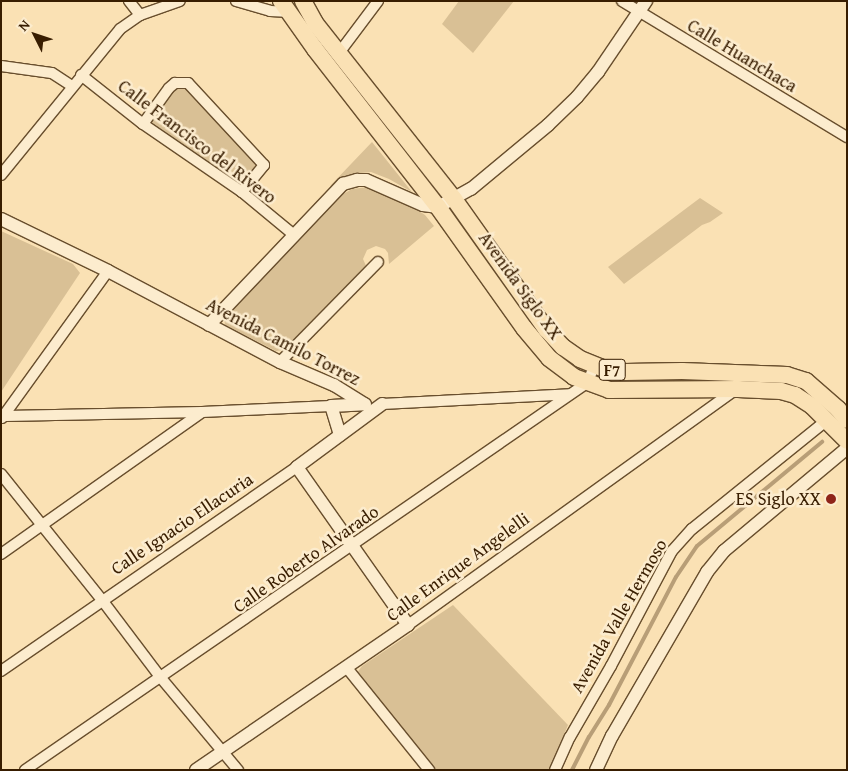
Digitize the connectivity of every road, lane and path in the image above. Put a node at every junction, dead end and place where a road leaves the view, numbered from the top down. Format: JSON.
{"nodes":[{"id":1,"x":128,"y":1,"type":"edge"},
{"id":2,"x":180,"y":1,"type":"edge"},
{"id":3,"x":236,"y":1,"type":"edge"},
{"id":4,"x":378,"y":1,"type":"edge"},
{"id":5,"x":622,"y":1,"type":"edge"},
{"id":6,"x":646,"y":1,"type":"edge"},
{"id":7,"x":304,"y":3,"type":"edge"},
{"id":8,"x":285,"y":7,"type":"edge"},
{"id":9,"x":639,"y":13,"type":"junction"},
{"id":10,"x":140,"y":15,"type":"junction"},
{"id":11,"x":339,"y":53,"type":"junction"},
{"id":12,"x":1,"y":66,"type":"edge"},
{"id":13,"x":82,"y":75,"type":"junction"},
{"id":14,"x":72,"y":86,"type":"junction"},
{"id":15,"x":143,"y":124,"type":"junction"},
{"id":16,"x":847,"y":137,"type":"edge"},
{"id":17,"x":1,"y":175,"type":"edge"},
{"id":18,"x":242,"y":192,"type":"junction"},
{"id":19,"x":454,"y":199,"type":"junction"},
{"id":20,"x":438,"y":207,"type":"junction"},
{"id":21,"x":1,"y":219,"type":"edge"},
{"id":22,"x":294,"y":235,"type":"junction"},
{"id":23,"x":378,"y":262,"type":"dead end"},
{"id":24,"x":108,"y":271,"type":"junction"},
{"id":25,"x":210,"y":325,"type":"junction"},
{"id":26,"x":280,"y":362,"type":"junction"},
{"id":27,"x":595,"y":365,"type":"junction"},
{"id":28,"x":587,"y":383,"type":"junction"},
{"id":29,"x":738,"y":388,"type":"junction"},
{"id":30,"x":571,"y":394,"type":"junction"},
{"id":31,"x":365,"y":404,"type":"junction"},
{"id":32,"x":382,"y":404,"type":"junction"},
{"id":33,"x":331,"y":406,"type":"junction"},
{"id":34,"x":202,"y":412,"type":"junction"},
{"id":35,"x":3,"y":417,"type":"edge"},
{"id":36,"x":827,"y":420,"type":"junction"},
{"id":37,"x":847,"y":420,"type":"edge"},
{"id":38,"x":340,"y":435,"type":"junction"},
{"id":39,"x":847,"y":441,"type":"edge"},
{"id":40,"x":847,"y":448,"type":"edge"},
{"id":41,"x":296,"y":467,"type":"junction"},
{"id":42,"x":1,"y":474,"type":"edge"},
{"id":43,"x":42,"y":524,"type":"junction"},
{"id":44,"x":352,"y":546,"type":"junction"},
{"id":45,"x":1,"y":554,"type":"edge"},
{"id":46,"x":102,"y":600,"type":"junction"},
{"id":47,"x":408,"y":625,"type":"junction"},
{"id":48,"x":347,"y":668,"type":"junction"},
{"id":49,"x":1,"y":671,"type":"edge"},
{"id":50,"x":161,"y":678,"type":"junction"},
{"id":51,"x":223,"y":750,"type":"junction"},
{"id":52,"x":25,"y":770,"type":"edge"},
{"id":53,"x":196,"y":770,"type":"edge"},
{"id":54,"x":238,"y":770,"type":"edge"},
{"id":55,"x":429,"y":770,"type":"edge"},
{"id":56,"x":556,"y":770,"type":"edge"},
{"id":57,"x":596,"y":770,"type":"edge"}],
"edges":[{"from":1,"to":10,"type":"street"},
{"from":2,"to":10,"type":"street"},
{"from":3,"to":8,"type":"street"},
{"from":4,"to":11,"type":"street"},
{"from":5,"to":9,"type":"street","name":"Calle Huanchaca"},
{"from":6,"to":9,"type":"street"},
{"from":7,"to":8,"type":"street"},
{"from":7,"to":11,"type":"highway","name":"Avenida Siglo XX","number":"F7"},
{"from":8,"to":20,"type":"highway","name":"Avenida Siglo XX","number":"F7"},
{"from":9,"to":16,"type":"street","name":"Calle Huanchaca"},
{"from":9,"to":19,"type":"street"},
{"from":10,"to":13,"type":"street"},
{"from":11,"to":19,"type":"highway","name":"Avenida Siglo XX","number":"F7"},
{"from":12,"to":14,"type":"street"},
{"from":13,"to":14,"type":"street"},
{"from":13,"to":15,"type":"street","name":"Calle Francisco del Rivero"},
{"from":14,"to":17,"type":"street"},
{"from":15,"to":18,"type":"street","name":"Calle Francisco del Rivero"},
{"from":15,"to":18,"type":"street"},
{"from":18,"to":22,"type":"street","name":"Calle Francisco del Rivero"},
{"from":19,"to":20,"type":"street"},
{"from":19,"to":27,"type":"highway","name":"Avenida Siglo XX","number":"F7"},
{"from":20,"to":22,"type":"street"},
{"from":20,"to":28,"type":"highway","name":"Avenida Siglo XX","number":"F7"},
{"from":21,"to":24,"type":"street","name":"Avenida Camilo Torrez"},
{"from":22,"to":25,"type":"street"},
{"from":23,"to":26,"type":"street"},
{"from":24,"to":25,"type":"street","name":"Avenida Camilo Torrez"},
{"from":24,"to":35,"type":"street"},
{"from":25,"to":26,"type":"street","name":"Avenida Camilo Torrez"},
{"from":26,"to":31,"type":"street","name":"Avenida Camilo Torrez"},
{"from":27,"to":28,"type":"street"},
{"from":27,"to":37,"type":"highway","name":"Avenida Siglo XX","number":"F7"},
{"from":28,"to":29,"type":"highway","name":"Avenida Siglo XX","number":"F7"},
{"from":28,"to":30,"type":"street","name":"Calle Roberto Alvarado"},
{"from":29,"to":36,"type":"highway","name":"Avenida Siglo XX","number":"F7"},
{"from":29,"to":47,"type":"street","name":"Calle Enrique Angelelli"},
{"from":30,"to":32,"type":"street","name":"Avenida Camilo Torrez"},
{"from":30,"to":44,"type":"street","name":"Calle Roberto Alvarado"},
{"from":31,"to":32,"type":"street","name":"Avenida Camilo Torrez"},
{"from":31,"to":33,"type":"street"},
{"from":32,"to":38,"type":"street","name":"Calle Ignacio Ellacuria"},
{"from":33,"to":34,"type":"street"},
{"from":33,"to":38,"type":"street"},
{"from":34,"to":35,"type":"street"},
{"from":34,"to":43,"type":"street"},
{"from":36,"to":39,"type":"highway","name":"Avenida Siglo XX","number":"F7"},
{"from":36,"to":56,"type":"street","name":"Avenida Valle Hermoso"},
{"from":38,"to":41,"type":"street","name":"Calle Ignacio Ellacuria"},
{"from":40,"to":57,"type":"street"},
{"from":41,"to":44,"type":"street"},
{"from":41,"to":46,"type":"street","name":"Calle Ignacio Ellacuria"},
{"from":42,"to":43,"type":"street"},
{"from":43,"to":45,"type":"street"},
{"from":43,"to":46,"type":"street"},
{"from":44,"to":47,"type":"street"},
{"from":44,"to":50,"type":"street","name":"Calle Roberto Alvarado"},
{"from":46,"to":49,"type":"street","name":"Calle Ignacio Ellacuria"},
{"from":46,"to":50,"type":"street"},
{"from":47,"to":48,"type":"street","name":"Calle Enrique Angelelli"},
{"from":48,"to":51,"type":"street","name":"Calle Enrique Angelelli"},
{"from":48,"to":55,"type":"street"},
{"from":50,"to":51,"type":"street"},
{"from":50,"to":52,"type":"street","name":"Calle Roberto Alvarado"},
{"from":51,"to":53,"type":"street","name":"Calle Enrique Angelelli"},
{"from":51,"to":54,"type":"street"}]}
